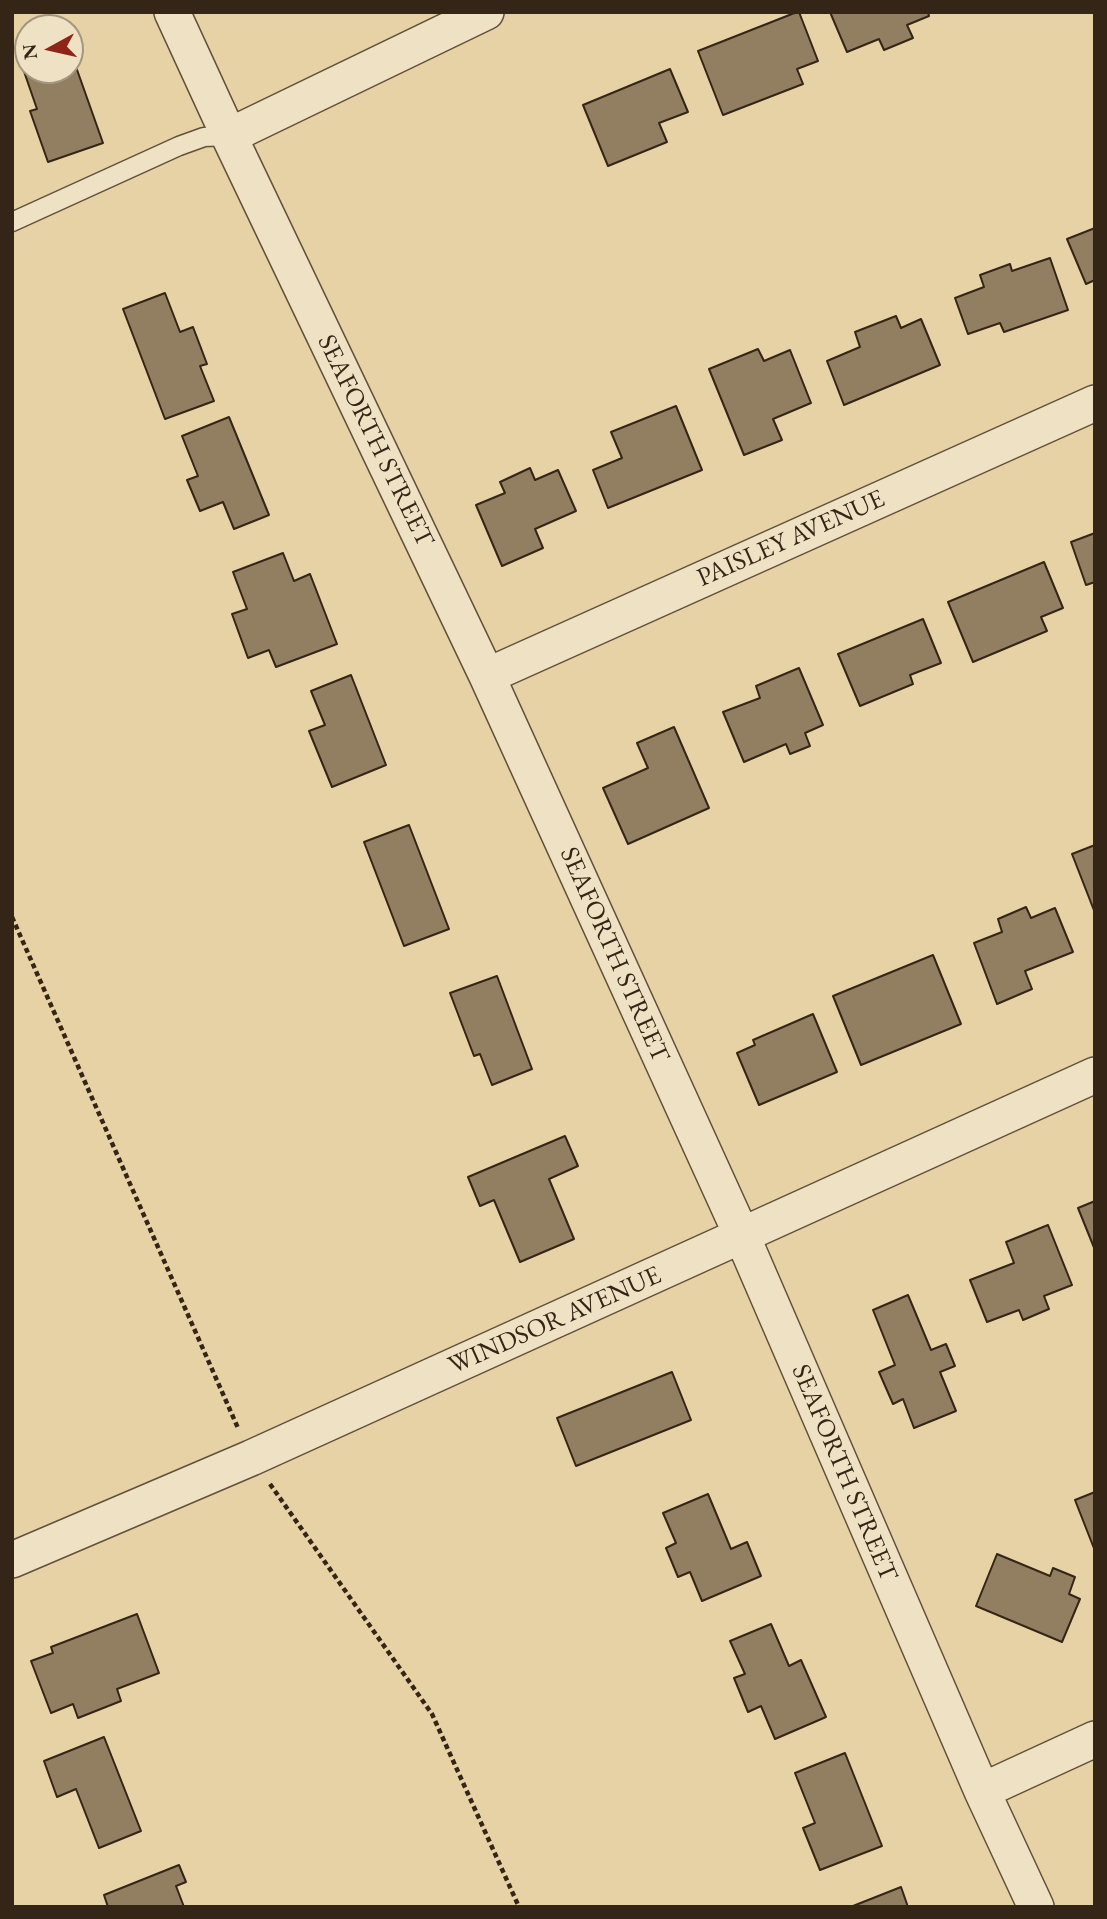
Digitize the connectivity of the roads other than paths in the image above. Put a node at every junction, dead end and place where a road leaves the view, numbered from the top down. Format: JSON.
{"nodes":[{"id":1,"x":172,"y":12,"type":"edge"},
{"id":2,"x":485,"y":12,"type":"edge"},
{"id":3,"x":229,"y":136,"type":"junction"},
{"id":4,"x":12,"y":222,"type":"edge"},
{"id":5,"x":1095,"y":403,"type":"edge"},
{"id":6,"x":487,"y":676,"type":"junction"},
{"id":7,"x":1095,"y":1075,"type":"edge"},
{"id":8,"x":742,"y":1236,"type":"junction"},
{"id":9,"x":12,"y":1560,"type":"edge"},
{"id":10,"x":1095,"y":1740,"type":"edge"},
{"id":11,"x":982,"y":1791,"type":"junction"},
{"id":12,"x":1036,"y":1907,"type":"edge"}],
"edges":[{"from":1,"to":3,"type":"street","name":"SEAFORTH STREET"},
{"from":2,"to":3,"type":"street"},
{"from":3,"to":4,"type":"lane"},
{"from":3,"to":6,"type":"street","name":"SEAFORTH STREET"},
{"from":5,"to":6,"type":"street","name":"PAISLEY AVENUE"},
{"from":6,"to":8,"type":"street","name":"SEAFORTH STREET"},
{"from":7,"to":8,"type":"street","name":"WINDSOR AVENUE"},
{"from":8,"to":9,"type":"street","name":"WINDSOR AVENUE"},
{"from":8,"to":11,"type":"street","name":"SEAFORTH STREET"},
{"from":10,"to":11,"type":"street"},
{"from":11,"to":12,"type":"street","name":"SEAFORTH STREET"}]}
